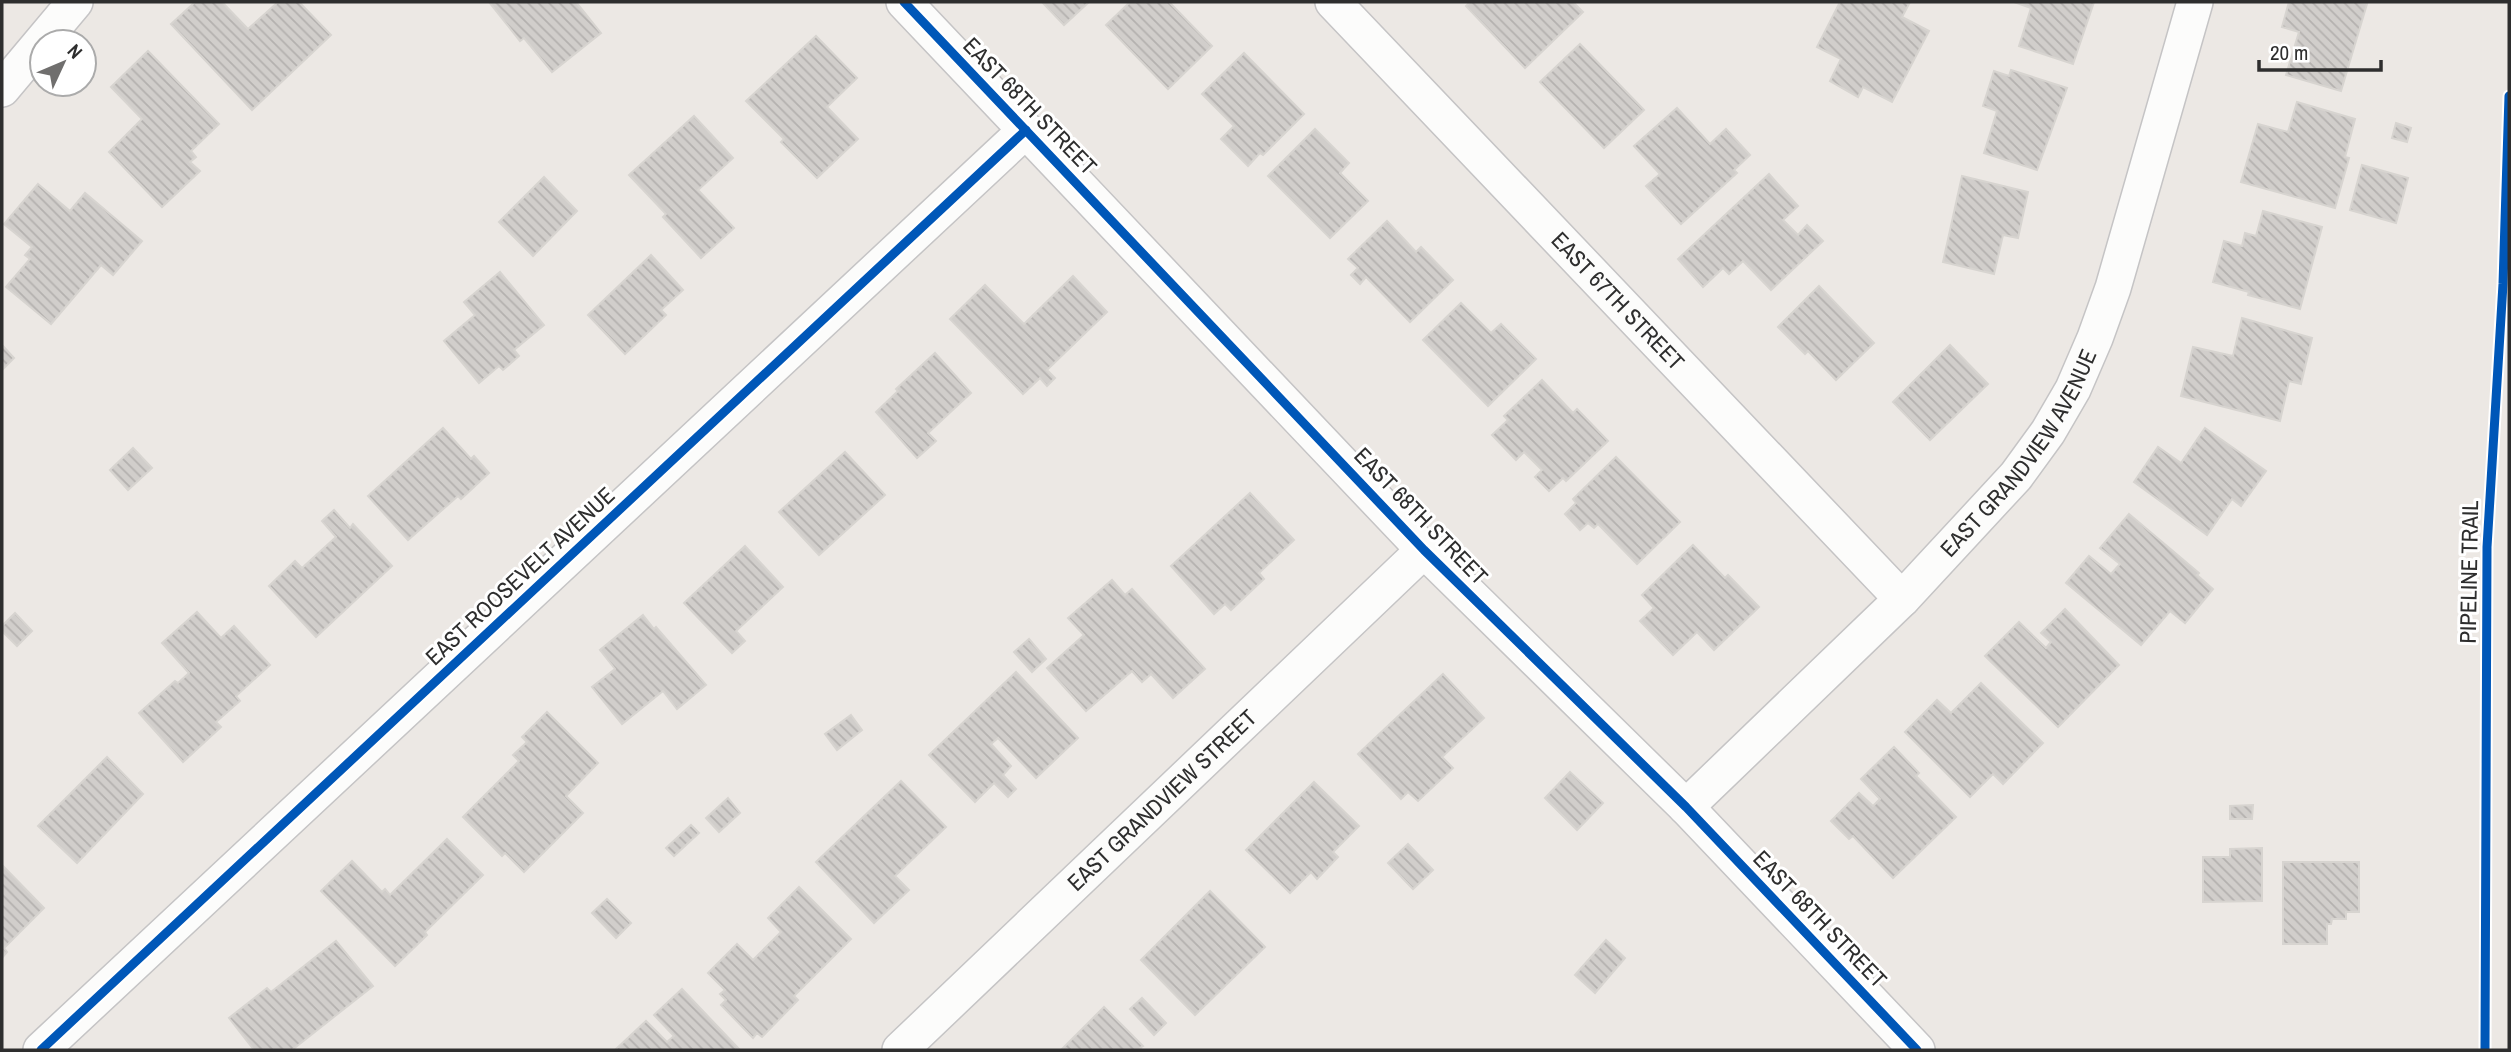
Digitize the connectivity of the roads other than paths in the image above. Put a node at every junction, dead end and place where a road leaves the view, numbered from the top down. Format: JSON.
{"nodes":[{"id":1,"x":75,"y":2,"type":"edge"},
{"id":2,"x":904,"y":2,"type":"edge"},
{"id":3,"x":1333,"y":2,"type":"edge"},
{"id":4,"x":2195,"y":2,"type":"edge"},
{"id":5,"x":2,"y":89,"type":"edge"},
{"id":6,"x":1026,"y":130,"type":"junction"},
{"id":7,"x":1424,"y":550,"type":"junction"},
{"id":8,"x":1902,"y":599,"type":"junction"},
{"id":9,"x":1686,"y":807,"type":"junction"},
{"id":10,"x":41,"y":1050,"type":"edge"},
{"id":11,"x":900,"y":1050,"type":"edge"},
{"id":12,"x":1917,"y":1050,"type":"edge"}],
"edges":[{"from":1,"to":5,"type":"street"},
{"from":2,"to":6,"type":"street","name":"EAST 68TH STREET"},
{"from":3,"to":8,"type":"street","name":"EAST 67TH STREET"},
{"from":4,"to":8,"type":"street","name":"EAST GRANDVIEW AVENUE"},
{"from":6,"to":7,"type":"street","name":"EAST 68TH STREET"},
{"from":6,"to":10,"type":"street","name":"EAST ROOSEVELT AVENUE"},
{"from":7,"to":9,"type":"street","name":"EAST 68TH STREET"},
{"from":7,"to":11,"type":"street","name":"EAST GRANDVIEW STREET"},
{"from":8,"to":9,"type":"street","name":"EAST GRANDVIEW AVENUE"},
{"from":9,"to":12,"type":"street","name":"EAST 68TH STREET"}]}
